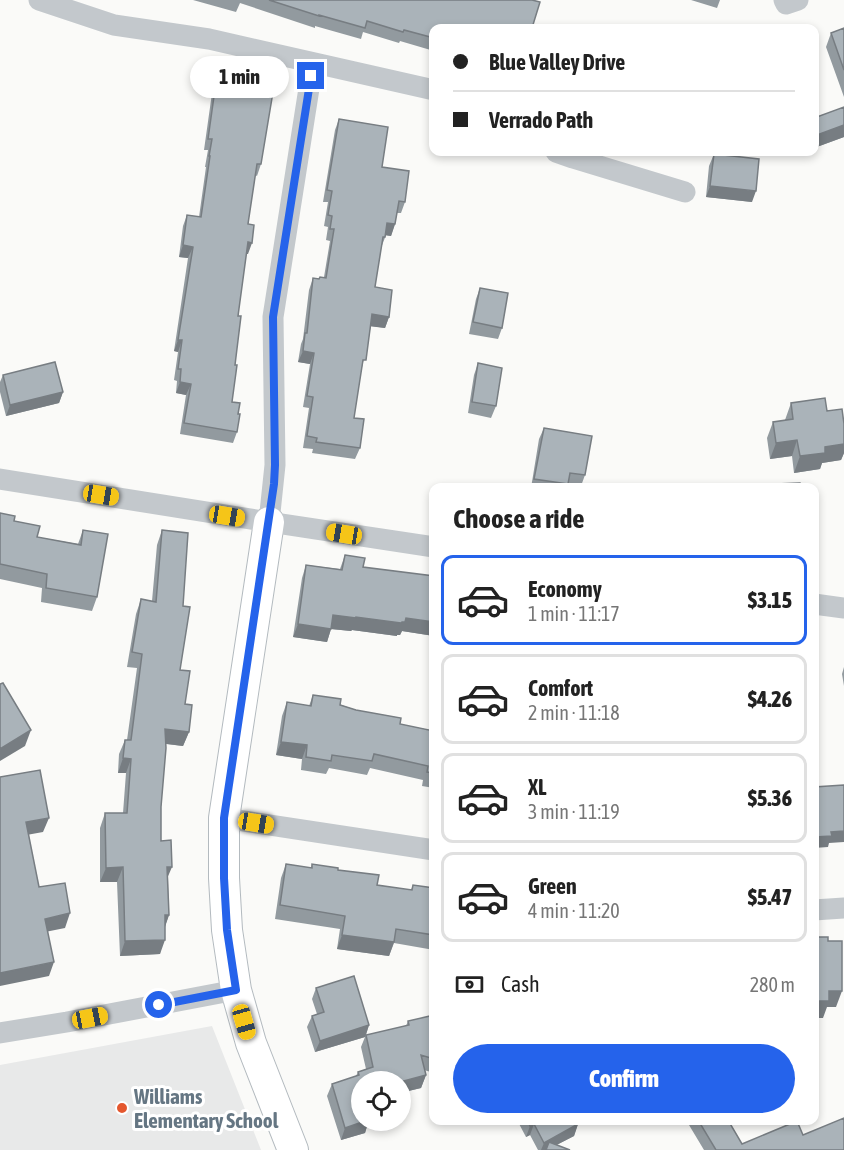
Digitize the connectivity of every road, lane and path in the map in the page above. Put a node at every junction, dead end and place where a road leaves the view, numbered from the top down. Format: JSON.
{"nodes":[{"id":1,"x":39,"y":0,"type":"edge"},
{"id":2,"x":313,"y":63,"type":"junction"},
{"id":3,"x":429,"y":89,"type":"edge"},
{"id":4,"x":567,"y":156,"type":"edge"},
{"id":5,"x":685,"y":192,"type":"dead end"},
{"id":6,"x":0,"y":479,"type":"edge"},
{"id":7,"x":269,"y":522,"type":"junction"},
{"id":8,"x":429,"y":546,"type":"edge"},
{"id":9,"x":819,"y":605,"type":"edge"},
{"id":10,"x":844,"y":608,"type":"edge"},
{"id":11,"x":224,"y":818,"type":"junction"},
{"id":12,"x":429,"y":849,"type":"edge"},
{"id":13,"x":844,"y":908,"type":"edge"},
{"id":14,"x":819,"y":910,"type":"edge"},
{"id":15,"x":236,"y":990,"type":"junction"},
{"id":16,"x":0,"y":1033,"type":"edge"},
{"id":17,"x":293,"y":1150,"type":"edge"}],
"edges":[{"from":1,"to":2,"type":"street"},
{"from":2,"to":3,"type":"street"},
{"from":2,"to":7,"type":"street"},
{"from":4,"to":5,"type":"street"},
{"from":6,"to":7,"type":"street"},
{"from":7,"to":8,"type":"street"},
{"from":7,"to":11,"type":"street"},
{"from":9,"to":10,"type":"street"},
{"from":11,"to":12,"type":"street"},
{"from":11,"to":15,"type":"street"},
{"from":13,"to":14,"type":"street"},
{"from":15,"to":16,"type":"street"},
{"from":15,"to":17,"type":"street"}]}
